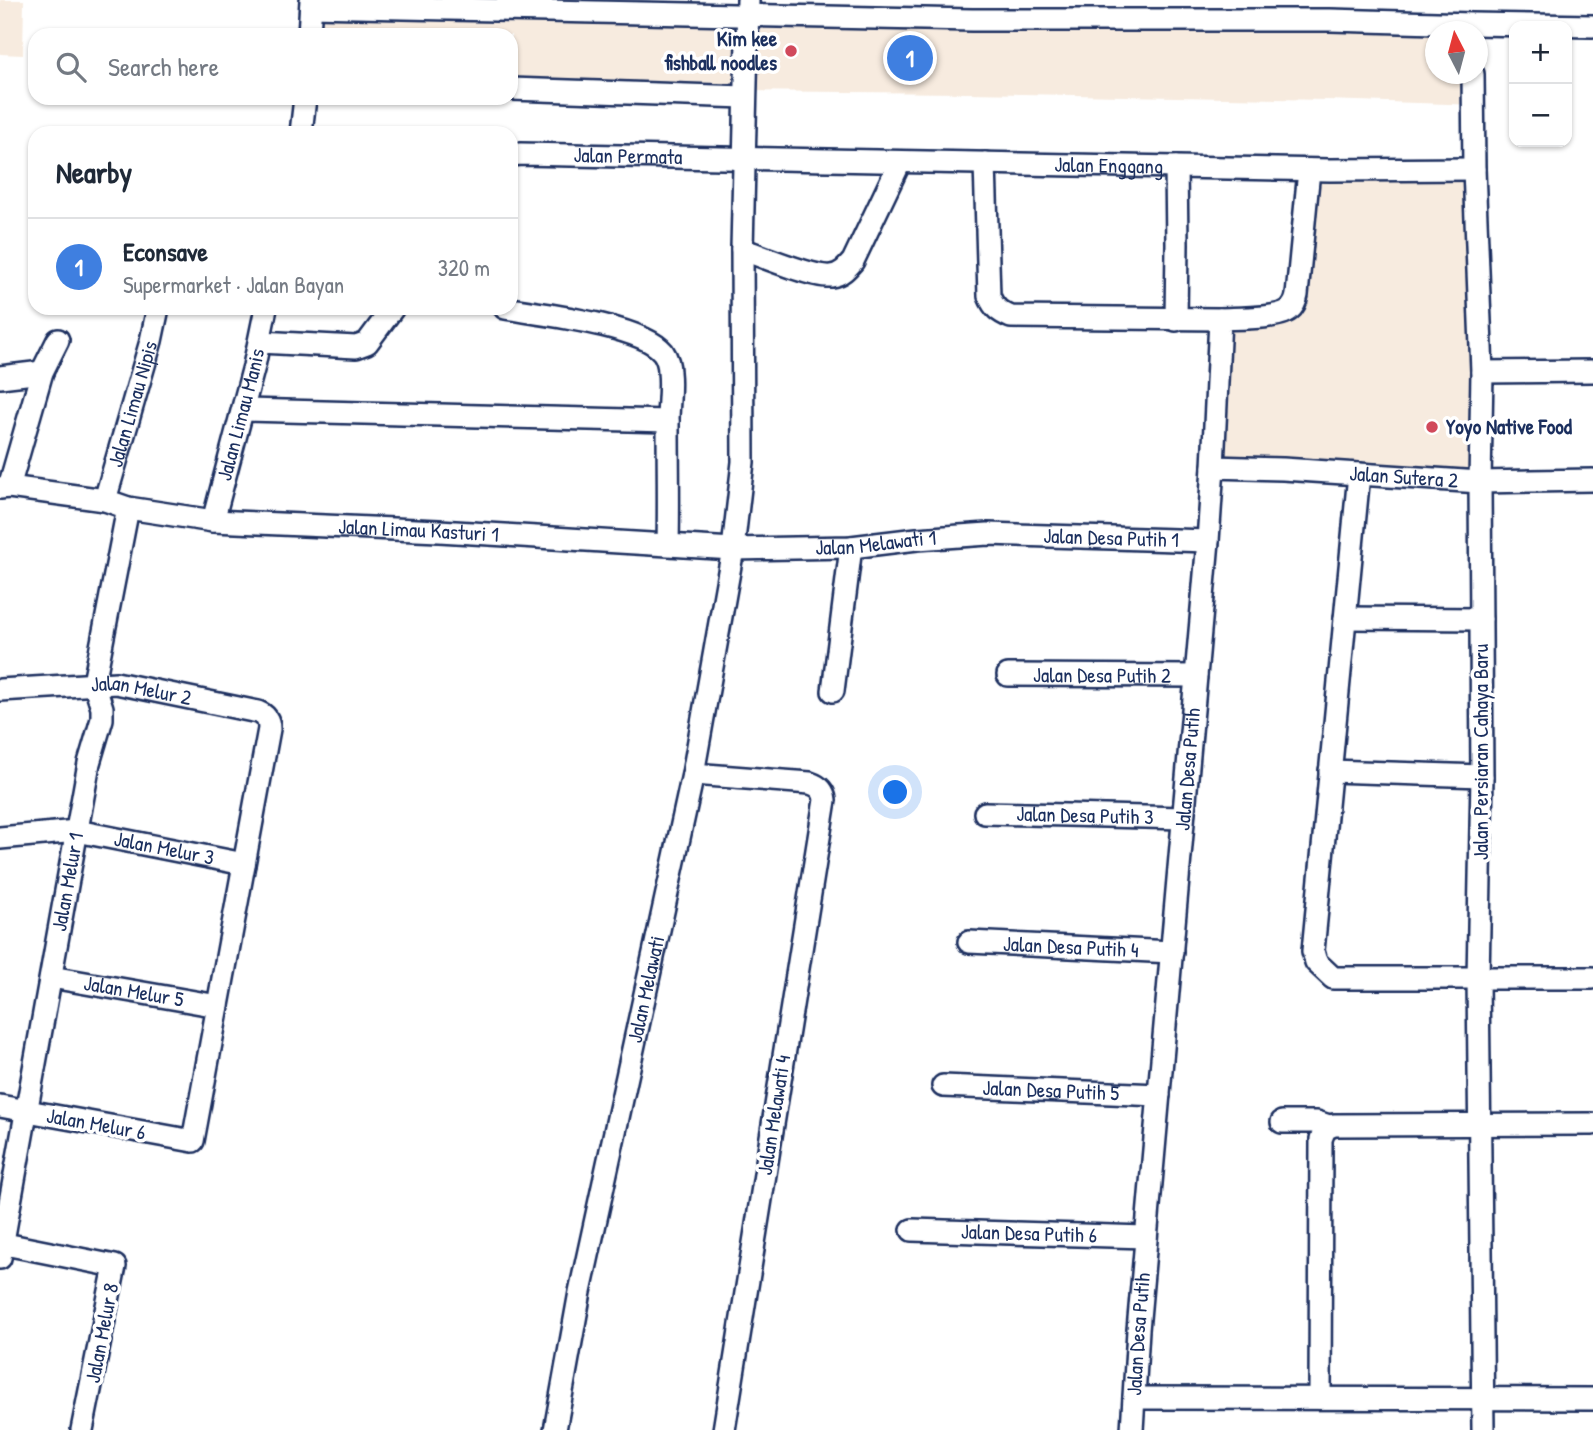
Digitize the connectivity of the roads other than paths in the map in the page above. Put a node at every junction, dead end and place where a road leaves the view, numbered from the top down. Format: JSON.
{"nodes":[{"id":1,"x":311,"y":3,"type":"edge"},
{"id":2,"x":395,"y":4,"type":"edge"},
{"id":3,"x":748,"y":8,"type":"edge"},
{"id":4,"x":1330,"y":10,"type":"edge"},
{"id":5,"x":1425,"y":22,"type":"edge"},
{"id":6,"x":1593,"y":26,"type":"edge"},
{"id":7,"x":309,"y":28,"type":"edge"},
{"id":8,"x":1488,"y":28,"type":"edge"},
{"id":9,"x":1473,"y":84,"type":"edge"},
{"id":10,"x":518,"y":89,"type":"edge"},
{"id":11,"x":745,"y":97,"type":"junction"},
{"id":12,"x":304,"y":105,"type":"edge"},
{"id":13,"x":302,"y":126,"type":"edge"},
{"id":14,"x":518,"y":154,"type":"edge"},
{"id":15,"x":744,"y":159,"type":"junction"},
{"id":16,"x":900,"y":162,"type":"junction"},
{"id":17,"x":985,"y":163,"type":"junction"},
{"id":18,"x":1176,"y":167,"type":"junction"},
{"id":19,"x":1474,"y":169,"type":"junction"},
{"id":20,"x":1309,"y":170,"type":"junction"},
{"id":21,"x":742,"y":250,"type":"junction"},
{"id":22,"x":518,"y":310,"type":"edge"},
{"id":23,"x":156,"y":315,"type":"edge"},
{"id":24,"x":266,"y":315,"type":"edge"},
{"id":25,"x":388,"y":315,"type":"edge"},
{"id":26,"x":1176,"y":320,"type":"junction"},
{"id":27,"x":1220,"y":320,"type":"junction"},
{"id":28,"x":58,"y":340,"type":"dead end"},
{"id":29,"x":257,"y":355,"type":"junction"},
{"id":30,"x":1593,"y":371,"type":"edge"},
{"id":31,"x":42,"y":372,"type":"junction"},
{"id":32,"x":1482,"y":372,"type":"junction"},
{"id":33,"x":0,"y":377,"type":"edge"},
{"id":34,"x":668,"y":409,"type":"junction"},
{"id":35,"x":243,"y":410,"type":"junction"},
{"id":36,"x":1213,"y":467,"type":"junction"},
{"id":37,"x":1359,"y":474,"type":"junction"},
{"id":38,"x":1593,"y":480,"type":"edge"},
{"id":39,"x":1480,"y":482,"type":"junction"},
{"id":40,"x":4,"y":487,"type":"edge"},
{"id":41,"x":105,"y":500,"type":"junction"},
{"id":42,"x":128,"y":508,"type":"junction"},
{"id":43,"x":213,"y":521,"type":"junction"},
{"id":44,"x":1017,"y":536,"type":"joint"},
{"id":45,"x":1208,"y":541,"type":"junction"},
{"id":46,"x":668,"y":544,"type":"junction"},
{"id":47,"x":851,"y":547,"type":"junction"},
{"id":48,"x":733,"y":549,"type":"junction"},
{"id":49,"x":1345,"y":618,"type":"junction"},
{"id":50,"x":1481,"y":619,"type":"junction"},
{"id":51,"x":1008,"y":675,"type":"dead end"},
{"id":52,"x":1196,"y":676,"type":"junction"},
{"id":53,"x":94,"y":683,"type":"junction"},
{"id":54,"x":0,"y":690,"type":"edge"},
{"id":55,"x":832,"y":691,"type":"dead end"},
{"id":56,"x":1331,"y":771,"type":"junction"},
{"id":57,"x":693,"y":774,"type":"junction"},
{"id":58,"x":1482,"y":776,"type":"junction"},
{"id":59,"x":985,"y":813,"type":"dead end"},
{"id":60,"x":1183,"y":818,"type":"junction"},
{"id":61,"x":77,"y":831,"type":"junction"},
{"id":62,"x":0,"y":838,"type":"edge"},
{"id":63,"x":244,"y":864,"type":"junction"},
{"id":64,"x":969,"y":942,"type":"dead end"},
{"id":65,"x":1172,"y":952,"type":"junction"},
{"id":66,"x":51,"y":977,"type":"junction"},
{"id":67,"x":1478,"y":978,"type":"junction"},
{"id":68,"x":1593,"y":978,"type":"edge"},
{"id":69,"x":218,"y":1006,"type":"junction"},
{"id":70,"x":943,"y":1086,"type":"dead end"},
{"id":71,"x":1159,"y":1095,"type":"junction"},
{"id":72,"x":0,"y":1106,"type":"edge"},
{"id":73,"x":26,"y":1111,"type":"junction"},
{"id":74,"x":1282,"y":1122,"type":"dead end"},
{"id":75,"x":1593,"y":1124,"type":"edge"},
{"id":76,"x":1481,"y":1125,"type":"junction"},
{"id":77,"x":1329,"y":1126,"type":"junction"},
{"id":78,"x":912,"y":1230,"type":"dead end"},
{"id":79,"x":1146,"y":1237,"type":"junction"},
{"id":80,"x":1,"y":1249,"type":"edge"},
{"id":81,"x":1134,"y":1398,"type":"junction"},
{"id":82,"x":1320,"y":1398,"type":"junction"},
{"id":83,"x":1483,"y":1399,"type":"junction"},
{"id":84,"x":1593,"y":1399,"type":"edge"},
{"id":85,"x":82,"y":1430,"type":"edge"},
{"id":86,"x":555,"y":1430,"type":"edge"},
{"id":87,"x":724,"y":1430,"type":"edge"},
{"id":88,"x":1132,"y":1430,"type":"edge"},
{"id":89,"x":1483,"y":1430,"type":"edge"}],
"edges":[{"from":1,"to":2,"type":"street"},
{"from":1,"to":7,"type":"street"},
{"from":2,"to":3,"type":"street"},
{"from":3,"to":4,"type":"street"},
{"from":3,"to":11,"type":"street","name":"Jalan Melawati"},
{"from":4,"to":5,"type":"street"},
{"from":6,"to":8,"type":"street"},
{"from":9,"to":19,"type":"street","name":"Jalan Persiaran Cahaya Baru"},
{"from":10,"to":11,"type":"street"},
{"from":11,"to":15,"type":"street","name":"Jalan Melawati"},
{"from":12,"to":13,"type":"street"},
{"from":14,"to":15,"type":"street","name":"Jalan Permata"},
{"from":15,"to":16,"type":"street","name":"Jalan Enggang"},
{"from":15,"to":21,"type":"street","name":"Jalan Melawati"},
{"from":16,"to":17,"type":"street","name":"Jalan Enggang"},
{"from":16,"to":21,"type":"street"},
{"from":17,"to":18,"type":"street","name":"Jalan Enggang"},
{"from":17,"to":26,"type":"street"},
{"from":18,"to":20,"type":"street","name":"Jalan Enggang"},
{"from":18,"to":26,"type":"street"},
{"from":19,"to":20,"type":"street","name":"Jalan Enggang"},
{"from":19,"to":32,"type":"street","name":"Jalan Persiaran Cahaya Baru"},
{"from":20,"to":27,"type":"street"},
{"from":21,"to":48,"type":"street","name":"Jalan Melawati"},
{"from":22,"to":34,"type":"street"},
{"from":23,"to":41,"type":"street","name":"Jalan Limau Nipis"},
{"from":24,"to":29,"type":"street","name":"Jalan Limau Manis"},
{"from":25,"to":29,"type":"street"},
{"from":26,"to":27,"type":"street"},
{"from":27,"to":36,"type":"street","name":"Jalan Desa Putih"},
{"from":28,"to":31,"type":"street"},
{"from":29,"to":35,"type":"street","name":"Jalan Limau Manis"},
{"from":30,"to":32,"type":"street"},
{"from":31,"to":33,"type":"street"},
{"from":31,"to":40,"type":"street"},
{"from":32,"to":39,"type":"street","name":"Jalan Persiaran Cahaya Baru"},
{"from":34,"to":35,"type":"street"},
{"from":34,"to":46,"type":"street"},
{"from":35,"to":43,"type":"street","name":"Jalan Limau Manis"},
{"from":36,"to":37,"type":"street","name":"Jalan Sutera 2"},
{"from":36,"to":45,"type":"street","name":"Jalan Desa Putih"},
{"from":37,"to":39,"type":"street","name":"Jalan Sutera 2"},
{"from":37,"to":49,"type":"street"},
{"from":38,"to":39,"type":"street","name":"Jalan Sutera 2"},
{"from":39,"to":50,"type":"street","name":"Jalan Persiaran Cahaya Baru"},
{"from":40,"to":41,"type":"street","name":"Jalan Limau Kasturi 1"},
{"from":41,"to":42,"type":"street","name":"Jalan Limau Kasturi 1"},
{"from":42,"to":43,"type":"street","name":"Jalan Limau Kasturi 1"},
{"from":42,"to":53,"type":"street","name":"Jalan Melur 1"},
{"from":43,"to":46,"type":"street","name":"Jalan Limau Kasturi 1"},
{"from":44,"to":45,"type":"street","name":"Jalan Desa Putih 1"},
{"from":44,"to":47,"type":"street","name":"Jalan Melawati 1"},
{"from":45,"to":52,"type":"street","name":"Jalan Desa Putih"},
{"from":46,"to":48,"type":"street","name":"Jalan Limau Kasturi 1"},
{"from":47,"to":48,"type":"street","name":"Jalan Melawati 1"},
{"from":47,"to":55,"type":"street"},
{"from":48,"to":57,"type":"street","name":"Jalan Melawati"},
{"from":49,"to":50,"type":"street"},
{"from":49,"to":56,"type":"street"},
{"from":50,"to":58,"type":"street","name":"Jalan Persiaran Cahaya Baru"},
{"from":51,"to":52,"type":"street","name":"Jalan Desa Putih 2"},
{"from":52,"to":60,"type":"street","name":"Jalan Desa Putih"},
{"from":53,"to":54,"type":"street","name":"Jalan Melur 2"},
{"from":53,"to":61,"type":"street","name":"Jalan Melur 1"},
{"from":53,"to":63,"type":"street","name":"Jalan Melur 2"},
{"from":56,"to":58,"type":"street"},
{"from":56,"to":67,"type":"street"},
{"from":57,"to":86,"type":"street","name":"Jalan Melawati"},
{"from":57,"to":87,"type":"street","name":"Jalan Melawati 4"},
{"from":58,"to":67,"type":"street","name":"Jalan Persiaran Cahaya Baru"},
{"from":59,"to":60,"type":"street","name":"Jalan Desa Putih 3"},
{"from":60,"to":65,"type":"street","name":"Jalan Desa Putih"},
{"from":61,"to":62,"type":"street","name":"Jalan Melur 3"},
{"from":61,"to":63,"type":"street","name":"Jalan Melur 3"},
{"from":61,"to":66,"type":"street","name":"Jalan Melur 1"},
{"from":63,"to":69,"type":"street"},
{"from":64,"to":65,"type":"street","name":"Jalan Desa Putih 4"},
{"from":65,"to":71,"type":"street","name":"Jalan Desa Putih"},
{"from":66,"to":69,"type":"street","name":"Jalan Melur 5"},
{"from":66,"to":73,"type":"street","name":"Jalan Melur 1"},
{"from":67,"to":68,"type":"street"},
{"from":67,"to":76,"type":"street","name":"Jalan Persiaran Cahaya Baru"},
{"from":69,"to":73,"type":"street","name":"Jalan Melur 6"},
{"from":70,"to":71,"type":"street","name":"Jalan Desa Putih 5"},
{"from":71,"to":79,"type":"street","name":"Jalan Desa Putih"},
{"from":72,"to":73,"type":"street","name":"Jalan Melur 6"},
{"from":73,"to":80,"type":"street","name":"Jalan Melur 1"},
{"from":74,"to":77,"type":"street"},
{"from":75,"to":76,"type":"street"},
{"from":76,"to":77,"type":"street"},
{"from":76,"to":83,"type":"street","name":"Jalan Persiaran Cahaya Baru"},
{"from":77,"to":82,"type":"street"},
{"from":78,"to":79,"type":"street","name":"Jalan Desa Putih 6"},
{"from":79,"to":81,"type":"street","name":"Jalan Desa Putih"},
{"from":80,"to":85,"type":"street","name":"Jalan Melur 8"},
{"from":81,"to":82,"type":"street"},
{"from":81,"to":88,"type":"street","name":"Jalan Desa Putih"},
{"from":82,"to":83,"type":"street"},
{"from":83,"to":84,"type":"street"},
{"from":83,"to":89,"type":"street","name":"Jalan Persiaran Cahaya Baru"}]}
